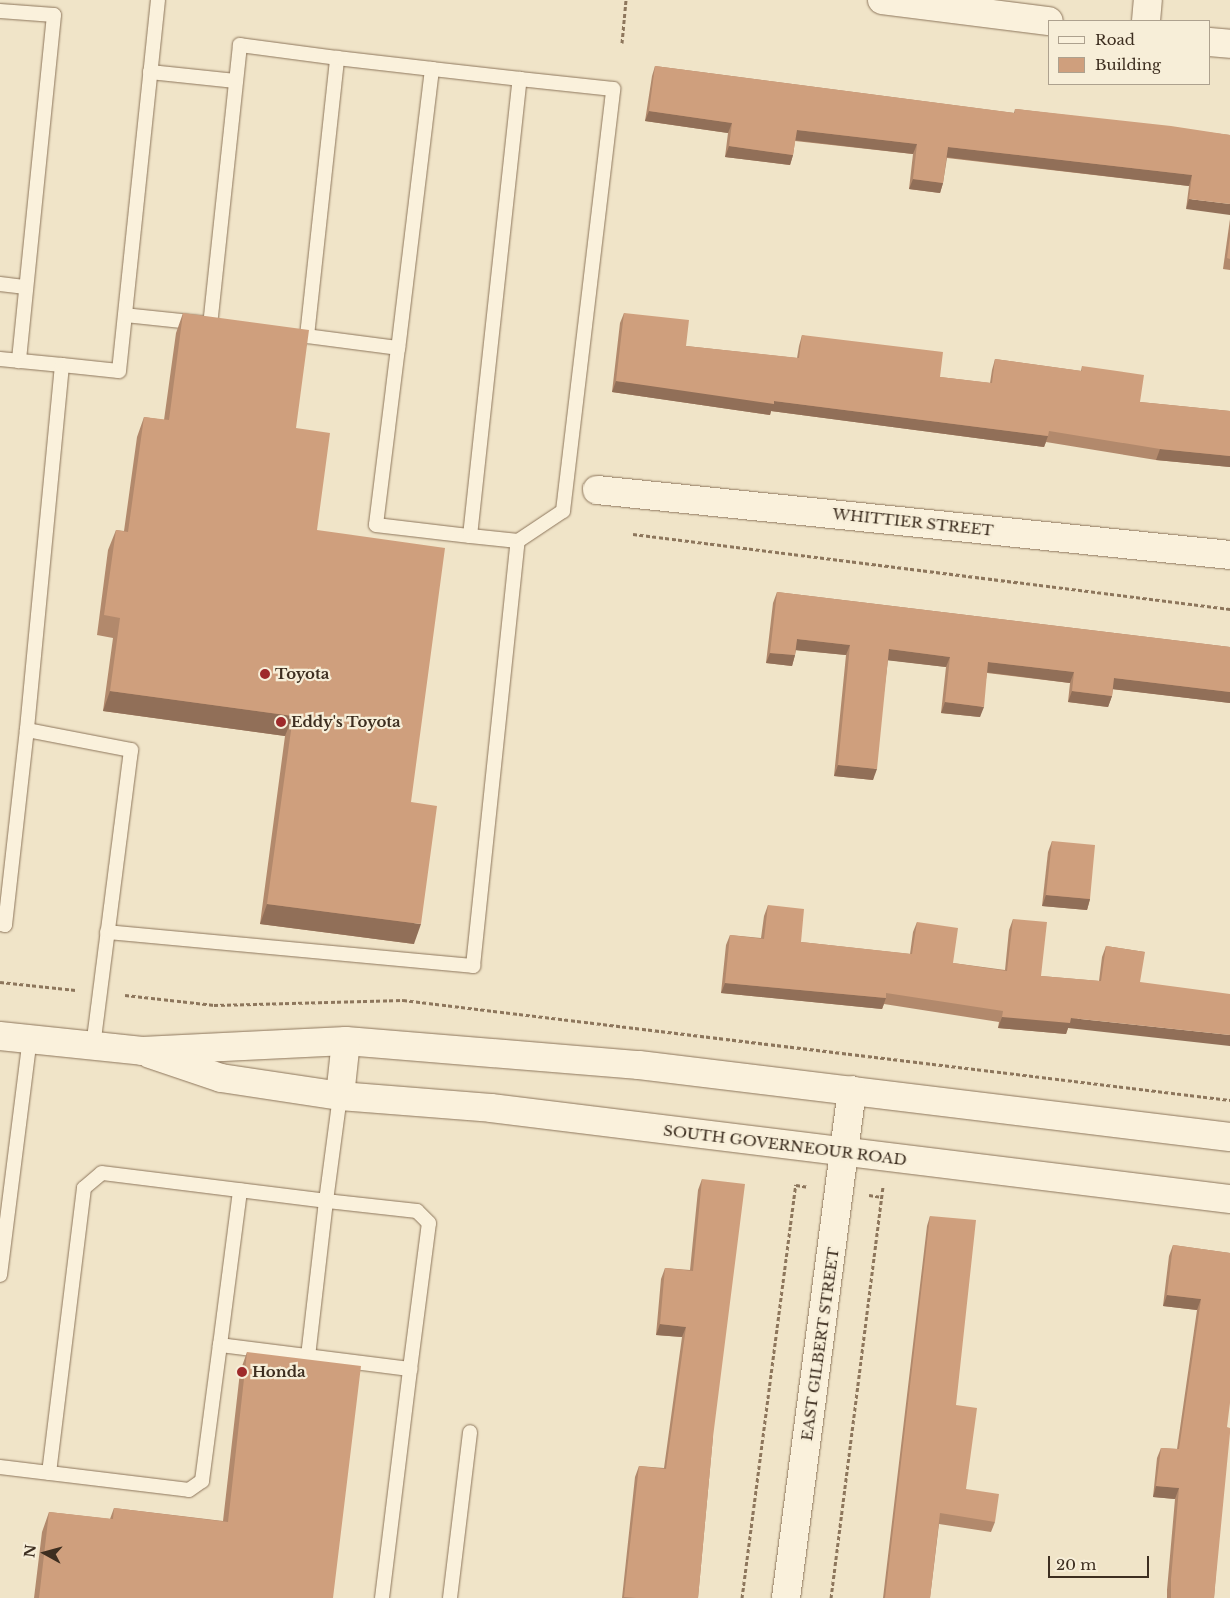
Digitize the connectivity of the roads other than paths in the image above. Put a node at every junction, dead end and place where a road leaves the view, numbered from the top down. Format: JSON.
{"nodes":[{"id":1,"x":158,"y":0,"type":"edge"},
{"id":2,"x":882,"y":0,"type":"edge"},
{"id":3,"x":1148,"y":0,"type":"edge"},
{"id":4,"x":0,"y":11,"type":"edge"},
{"id":5,"x":1146,"y":20,"type":"edge"},
{"id":6,"x":1048,"y":21,"type":"edge"},
{"id":7,"x":1210,"y":42,"type":"edge"},
{"id":8,"x":1230,"y":44,"type":"edge"},
{"id":9,"x":337,"y":58,"type":"junction"},
{"id":10,"x":432,"y":69,"type":"junction"},
{"id":11,"x":150,"y":72,"type":"junction"},
{"id":12,"x":520,"y":79,"type":"junction"},
{"id":13,"x":236,"y":81,"type":"junction"},
{"id":14,"x":0,"y":284,"type":"edge"},
{"id":15,"x":26,"y":287,"type":"junction"},
{"id":16,"x":125,"y":315,"type":"junction"},
{"id":17,"x":210,"y":324,"type":"junction"},
{"id":18,"x":229,"y":326,"type":"edge"},
{"id":19,"x":288,"y":334,"type":"edge"},
{"id":20,"x":307,"y":336,"type":"junction"},
{"id":21,"x":398,"y":348,"type":"junction"},
{"id":22,"x":0,"y":359,"type":"edge"},
{"id":23,"x":19,"y":361,"type":"junction"},
{"id":24,"x":62,"y":365,"type":"junction"},
{"id":25,"x":597,"y":490,"type":"dead end"},
{"id":26,"x":470,"y":536,"type":"junction"},
{"id":27,"x":518,"y":541,"type":"junction"},
{"id":28,"x":1230,"y":555,"type":"edge"},
{"id":29,"x":27,"y":730,"type":"junction"},
{"id":30,"x":0,"y":924,"type":"edge"},
{"id":31,"x":107,"y":932,"type":"junction"},
{"id":32,"x":0,"y":1036,"type":"edge"},
{"id":33,"x":30,"y":1040,"type":"junction"},
{"id":34,"x":346,"y":1041,"type":"junction"},
{"id":35,"x":93,"y":1046,"type":"junction"},
{"id":36,"x":142,"y":1052,"type":"junction"},
{"id":37,"x":852,"y":1090,"type":"junction"},
{"id":38,"x":340,"y":1096,"type":"junction"},
{"id":39,"x":1230,"y":1137,"type":"edge"},
{"id":40,"x":846,"y":1153,"type":"junction"},
{"id":41,"x":240,"y":1190,"type":"junction"},
{"id":42,"x":1230,"y":1199,"type":"edge"},
{"id":43,"x":326,"y":1200,"type":"junction"},
{"id":44,"x":0,"y":1275,"type":"edge"},
{"id":45,"x":220,"y":1346,"type":"junction"},
{"id":46,"x":308,"y":1356,"type":"junction"},
{"id":47,"x":410,"y":1369,"type":"junction"},
{"id":48,"x":470,"y":1432,"type":"dead end"},
{"id":49,"x":0,"y":1467,"type":"edge"},
{"id":50,"x":49,"y":1473,"type":"junction"},
{"id":51,"x":382,"y":1598,"type":"edge"},
{"id":52,"x":450,"y":1598,"type":"edge"},
{"id":53,"x":786,"y":1598,"type":"edge"}],
"edges":[{"from":1,"to":11,"type":"lane"},
{"from":2,"to":6,"type":"street"},
{"from":3,"to":5,"type":"street"},
{"from":4,"to":15,"type":"lane"},
{"from":7,"to":8,"type":"street"},
{"from":9,"to":10,"type":"lane"},
{"from":9,"to":13,"type":"lane"},
{"from":9,"to":20,"type":"lane"},
{"from":10,"to":12,"type":"lane"},
{"from":10,"to":21,"type":"lane"},
{"from":11,"to":13,"type":"lane"},
{"from":11,"to":16,"type":"lane"},
{"from":12,"to":26,"type":"lane"},
{"from":12,"to":27,"type":"lane"},
{"from":13,"to":17,"type":"lane"},
{"from":14,"to":15,"type":"lane"},
{"from":15,"to":23,"type":"lane"},
{"from":16,"to":17,"type":"lane"},
{"from":16,"to":24,"type":"lane"},
{"from":17,"to":18,"type":"lane"},
{"from":19,"to":20,"type":"lane"},
{"from":20,"to":21,"type":"lane"},
{"from":21,"to":26,"type":"lane"},
{"from":22,"to":23,"type":"lane"},
{"from":23,"to":24,"type":"lane"},
{"from":24,"to":29,"type":"lane"},
{"from":25,"to":28,"type":"street","name":"WHITTIER STREET"},
{"from":26,"to":27,"type":"lane"},
{"from":27,"to":31,"type":"lane"},
{"from":29,"to":30,"type":"lane"},
{"from":29,"to":31,"type":"lane"},
{"from":31,"to":35,"type":"lane"},
{"from":32,"to":33,"type":"street","name":"SOUTH GOVERNEOUR ROAD"},
{"from":33,"to":35,"type":"street","name":"SOUTH GOVERNEOUR ROAD"},
{"from":33,"to":44,"type":"lane"},
{"from":34,"to":36,"type":"street","name":"SOUTH GOVERNEOUR ROAD"},
{"from":34,"to":37,"type":"street","name":"SOUTH GOVERNEOUR ROAD"},
{"from":34,"to":38,"type":"street"},
{"from":35,"to":36,"type":"street","name":"SOUTH GOVERNEOUR ROAD"},
{"from":36,"to":38,"type":"street","name":"SOUTH GOVERNEOUR ROAD"},
{"from":37,"to":39,"type":"street","name":"SOUTH GOVERNEOUR ROAD"},
{"from":37,"to":40,"type":"street","name":"EAST GILBERT STREET"},
{"from":38,"to":40,"type":"street","name":"SOUTH GOVERNEOUR ROAD"},
{"from":38,"to":43,"type":"lane"},
{"from":40,"to":42,"type":"street","name":"SOUTH GOVERNEOUR ROAD"},
{"from":40,"to":53,"type":"street","name":"EAST GILBERT STREET"},
{"from":41,"to":43,"type":"lane"},
{"from":41,"to":45,"type":"lane"},
{"from":41,"to":50,"type":"lane"},
{"from":43,"to":46,"type":"lane"},
{"from":43,"to":47,"type":"lane"},
{"from":45,"to":46,"type":"lane"},
{"from":45,"to":50,"type":"lane"},
{"from":46,"to":47,"type":"lane"},
{"from":47,"to":51,"type":"lane"},
{"from":48,"to":52,"type":"lane"},
{"from":49,"to":50,"type":"lane"}]}
